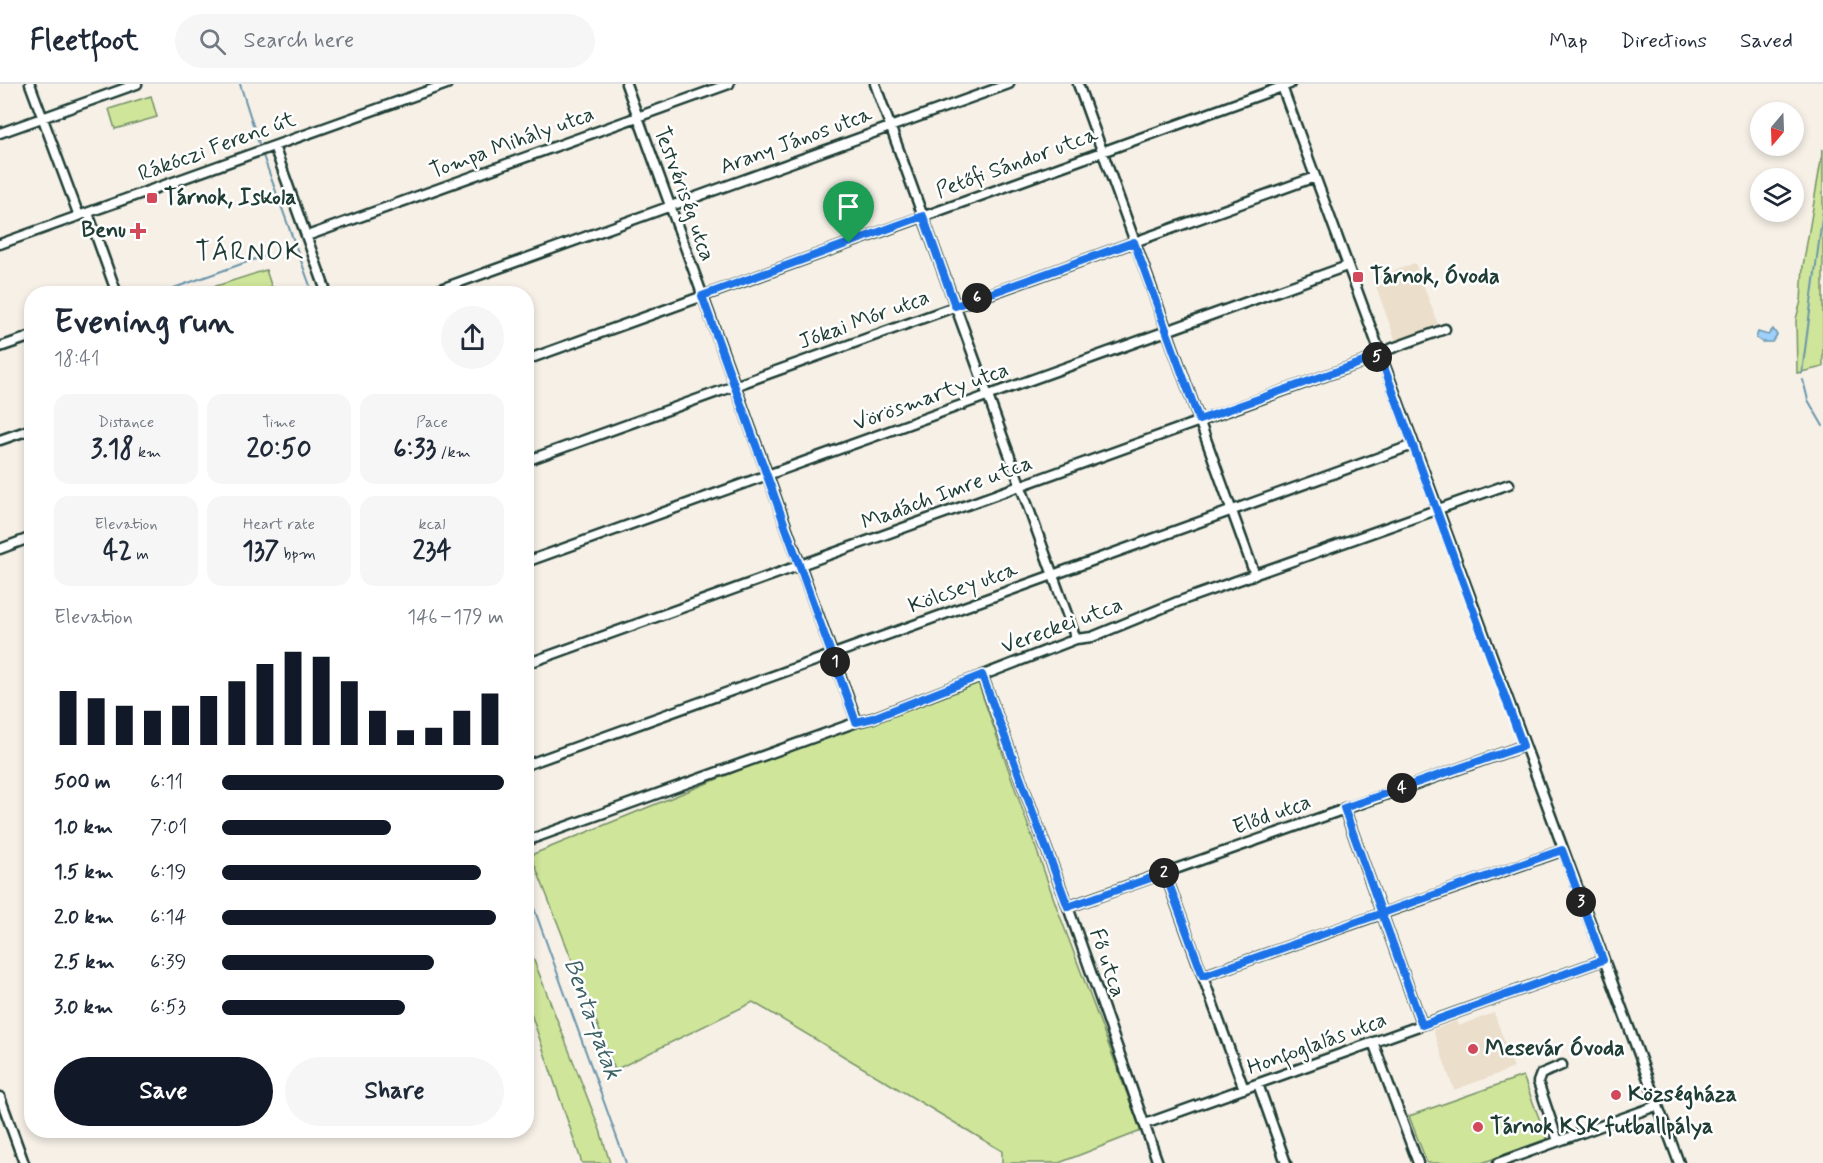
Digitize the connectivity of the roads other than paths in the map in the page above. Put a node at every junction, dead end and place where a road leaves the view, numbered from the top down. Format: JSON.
{"nodes":[{"id":1,"x":30,"y":84,"type":"edge"},
{"id":2,"x":137,"y":84,"type":"edge"},
{"id":3,"x":447,"y":84,"type":"edge"},
{"id":4,"x":626,"y":84,"type":"edge"},
{"id":5,"x":729,"y":84,"type":"edge"},
{"id":6,"x":875,"y":84,"type":"edge"},
{"id":7,"x":1009,"y":84,"type":"edge"},
{"id":8,"x":1078,"y":84,"type":"edge"},
{"id":9,"x":1284,"y":85,"type":"edge"},
{"id":10,"x":638,"y":117,"type":"junction"},
{"id":11,"x":42,"y":118,"type":"junction"},
{"id":12,"x":891,"y":126,"type":"junction"},
{"id":13,"x":0,"y":133,"type":"edge"},
{"id":14,"x":274,"y":146,"type":"junction"},
{"id":15,"x":1102,"y":152,"type":"junction"},
{"id":16,"x":1315,"y":177,"type":"junction"},
{"id":17,"x":670,"y":206,"type":"junction"},
{"id":18,"x":83,"y":215,"type":"junction"},
{"id":19,"x":923,"y":216,"type":"junction"},
{"id":20,"x":307,"y":236,"type":"junction"},
{"id":21,"x":1134,"y":242,"type":"junction"},
{"id":22,"x":0,"y":244,"type":"edge"},
{"id":23,"x":1347,"y":266,"type":"junction"},
{"id":24,"x":114,"y":286,"type":"edge"},
{"id":25,"x":324,"y":286,"type":"edge"},
{"id":26,"x":449,"y":286,"type":"edge"},
{"id":27,"x":702,"y":296,"type":"junction"},
{"id":28,"x":955,"y":306,"type":"junction"},
{"id":29,"x":1445,"y":329,"type":"dead end"},
{"id":30,"x":1167,"y":331,"type":"junction"},
{"id":31,"x":24,"y":339,"type":"edge"},
{"id":32,"x":0,"y":347,"type":"edge"},
{"id":33,"x":1379,"y":355,"type":"junction"},
{"id":34,"x":534,"y":357,"type":"edge"},
{"id":35,"x":734,"y":386,"type":"junction"},
{"id":36,"x":988,"y":396,"type":"junction"},
{"id":37,"x":1199,"y":420,"type":"junction"},
{"id":38,"x":24,"y":432,"type":"edge"},
{"id":39,"x":0,"y":440,"type":"edge"},
{"id":40,"x":1413,"y":445,"type":"junction"},
{"id":41,"x":534,"y":458,"type":"edge"},
{"id":42,"x":767,"y":475,"type":"junction"},
{"id":43,"x":1509,"y":484,"type":"dead end"},
{"id":44,"x":1020,"y":485,"type":"junction"},
{"id":45,"x":1232,"y":511,"type":"junction"},
{"id":46,"x":1438,"y":511,"type":"junction"},
{"id":47,"x":24,"y":540,"type":"edge"},
{"id":48,"x":0,"y":549,"type":"edge"},
{"id":49,"x":534,"y":559,"type":"edge"},
{"id":50,"x":799,"y":565,"type":"junction"},
{"id":51,"x":1053,"y":575,"type":"junction"},
{"id":52,"x":1255,"y":575,"type":"junction"},
{"id":53,"x":1076,"y":639,"type":"junction"},
{"id":54,"x":832,"y":655,"type":"junction"},
{"id":55,"x":534,"y":661,"type":"edge"},
{"id":56,"x":982,"y":675,"type":"junction"},
{"id":57,"x":856,"y":722,"type":"junction"},
{"id":58,"x":1523,"y":746,"type":"junction"},
{"id":59,"x":534,"y":762,"type":"edge"},
{"id":60,"x":1344,"y":808,"type":"junction"},
{"id":61,"x":534,"y":838,"type":"edge"},
{"id":62,"x":1562,"y":850,"type":"junction"},
{"id":63,"x":1165,"y":873,"type":"junction"},
{"id":64,"x":1068,"y":907,"type":"junction"},
{"id":65,"x":1382,"y":915,"type":"junction"},
{"id":66,"x":1603,"y":960,"type":"junction"},
{"id":67,"x":1203,"y":976,"type":"junction"},
{"id":68,"x":1422,"y":1025,"type":"junction"},
{"id":69,"x":1373,"y":1042,"type":"junction"},
{"id":70,"x":1562,"y":1065,"type":"dead end"},
{"id":71,"x":1258,"y":1084,"type":"junction"},
{"id":72,"x":1244,"y":1089,"type":"junction"},
{"id":73,"x":0,"y":1097,"type":"edge"},
{"id":74,"x":1656,"y":1106,"type":"junction"},
{"id":75,"x":1145,"y":1124,"type":"junction"},
{"id":76,"x":1558,"y":1141,"type":"junction"},
{"id":77,"x":24,"y":1163,"type":"edge"},
{"id":78,"x":1158,"y":1163,"type":"edge"},
{"id":79,"x":1286,"y":1163,"type":"edge"},
{"id":80,"x":1418,"y":1163,"type":"edge"},
{"id":81,"x":1498,"y":1163,"type":"edge"},
{"id":82,"x":1679,"y":1163,"type":"edge"}],
"edges":[{"from":1,"to":11,"type":"street"},
{"from":2,"to":11,"type":"street"},
{"from":3,"to":14,"type":"street","name":"Rákóczi Ferenc út"},
{"from":4,"to":10,"type":"street","name":"Testvériség utca"},
{"from":5,"to":10,"type":"street","name":"Tompa Mihály utca"},
{"from":6,"to":12,"type":"street"},
{"from":7,"to":12,"type":"street","name":"Arany János utca"},
{"from":8,"to":15,"type":"street"},
{"from":9,"to":15,"type":"street","name":"Petőfi Sándor utca"},
{"from":9,"to":16,"type":"street"},
{"from":10,"to":17,"type":"street","name":"Testvériség utca"},
{"from":10,"to":20,"type":"street","name":"Tompa Mihály utca"},
{"from":11,"to":13,"type":"street"},
{"from":11,"to":18,"type":"street"},
{"from":12,"to":17,"type":"street","name":"Arany János utca"},
{"from":12,"to":19,"type":"street"},
{"from":14,"to":18,"type":"street","name":"Rákóczi Ferenc út"},
{"from":14,"to":20,"type":"street"},
{"from":15,"to":19,"type":"street","name":"Petőfi Sándor utca"},
{"from":15,"to":21,"type":"street"},
{"from":16,"to":21,"type":"street","name":"Jókai Mór utca"},
{"from":16,"to":23,"type":"street"},
{"from":17,"to":26,"type":"street","name":"Arany János utca"},
{"from":17,"to":27,"type":"street","name":"Testvériség utca"},
{"from":18,"to":22,"type":"street","name":"Rákóczi Ferenc út"},
{"from":18,"to":24,"type":"street"},
{"from":19,"to":27,"type":"street","name":"Petőfi Sándor utca"},
{"from":19,"to":28,"type":"street"},
{"from":20,"to":25,"type":"street"},
{"from":21,"to":28,"type":"street","name":"Jókai Mór utca"},
{"from":21,"to":30,"type":"street"},
{"from":23,"to":30,"type":"street","name":"Vörösmarty utca"},
{"from":23,"to":33,"type":"street"},
{"from":27,"to":34,"type":"street","name":"Petőfi Sándor utca"},
{"from":27,"to":35,"type":"street","name":"Testvériség utca"},
{"from":28,"to":35,"type":"street","name":"Jókai Mór utca"},
{"from":28,"to":36,"type":"street"},
{"from":29,"to":33,"type":"street","name":"Madách Imre utca"},
{"from":30,"to":36,"type":"street","name":"Vörösmarty utca"},
{"from":30,"to":37,"type":"street"},
{"from":31,"to":32,"type":"street"},
{"from":33,"to":37,"type":"street","name":"Madách Imre utca"},
{"from":33,"to":40,"type":"street"},
{"from":35,"to":41,"type":"street","name":"Jókai Mór utca"},
{"from":35,"to":42,"type":"street","name":"Testvériség utca"},
{"from":36,"to":42,"type":"street","name":"Vörösmarty utca"},
{"from":36,"to":44,"type":"street"},
{"from":37,"to":44,"type":"street","name":"Madách Imre utca"},
{"from":37,"to":45,"type":"street"},
{"from":38,"to":39,"type":"street"},
{"from":40,"to":45,"type":"street","name":"Kölcsey utca"},
{"from":40,"to":46,"type":"street"},
{"from":42,"to":49,"type":"street","name":"Vörösmarty utca"},
{"from":42,"to":50,"type":"street","name":"Testvériség utca"},
{"from":43,"to":46,"type":"street","name":"Vereckei utca"},
{"from":44,"to":50,"type":"street","name":"Madách Imre utca"},
{"from":44,"to":51,"type":"street"},
{"from":45,"to":51,"type":"street","name":"Kölcsey utca"},
{"from":45,"to":52,"type":"street"},
{"from":46,"to":52,"type":"street","name":"Vereckei utca"},
{"from":46,"to":58,"type":"street"},
{"from":47,"to":48,"type":"street"},
{"from":50,"to":54,"type":"street","name":"Testvériség utca"},
{"from":50,"to":55,"type":"street","name":"Madách Imre utca"},
{"from":51,"to":53,"type":"street"},
{"from":51,"to":54,"type":"street","name":"Kölcsey utca"},
{"from":52,"to":53,"type":"street","name":"Vereckei utca"},
{"from":53,"to":56,"type":"street","name":"Vereckei utca"},
{"from":54,"to":57,"type":"street","name":"Testvériség utca"},
{"from":54,"to":59,"type":"street","name":"Kölcsey utca"},
{"from":56,"to":57,"type":"street","name":"Vereckei utca"},
{"from":56,"to":64,"type":"street","name":"Fő utca"},
{"from":57,"to":61,"type":"street","name":"Vereckei utca"},
{"from":58,"to":60,"type":"street","name":"Előd utca"},
{"from":58,"to":62,"type":"street"},
{"from":60,"to":63,"type":"street","name":"Előd utca"},
{"from":60,"to":65,"type":"street"},
{"from":62,"to":65,"type":"street"},
{"from":62,"to":66,"type":"street"},
{"from":63,"to":64,"type":"street","name":"Előd utca"},
{"from":63,"to":67,"type":"street"},
{"from":64,"to":75,"type":"street","name":"Fő utca"},
{"from":65,"to":67,"type":"street"},
{"from":65,"to":68,"type":"street"},
{"from":66,"to":68,"type":"street","name":"Honfoglalás utca"},
{"from":66,"to":74,"type":"street"},
{"from":67,"to":72,"type":"street"},
{"from":68,"to":69,"type":"street","name":"Honfoglalás utca"},
{"from":69,"to":71,"type":"street","name":"Honfoglalás utca"},
{"from":69,"to":80,"type":"street"},
{"from":70,"to":76,"type":"street"},
{"from":71,"to":72,"type":"street","name":"Honfoglalás utca"},
{"from":71,"to":79,"type":"street"},
{"from":72,"to":75,"type":"street","name":"Honfoglalás utca"},
{"from":73,"to":77,"type":"street"},
{"from":74,"to":76,"type":"street"},
{"from":74,"to":82,"type":"street"},
{"from":75,"to":78,"type":"street","name":"Fő utca"},
{"from":76,"to":81,"type":"street"}]}
